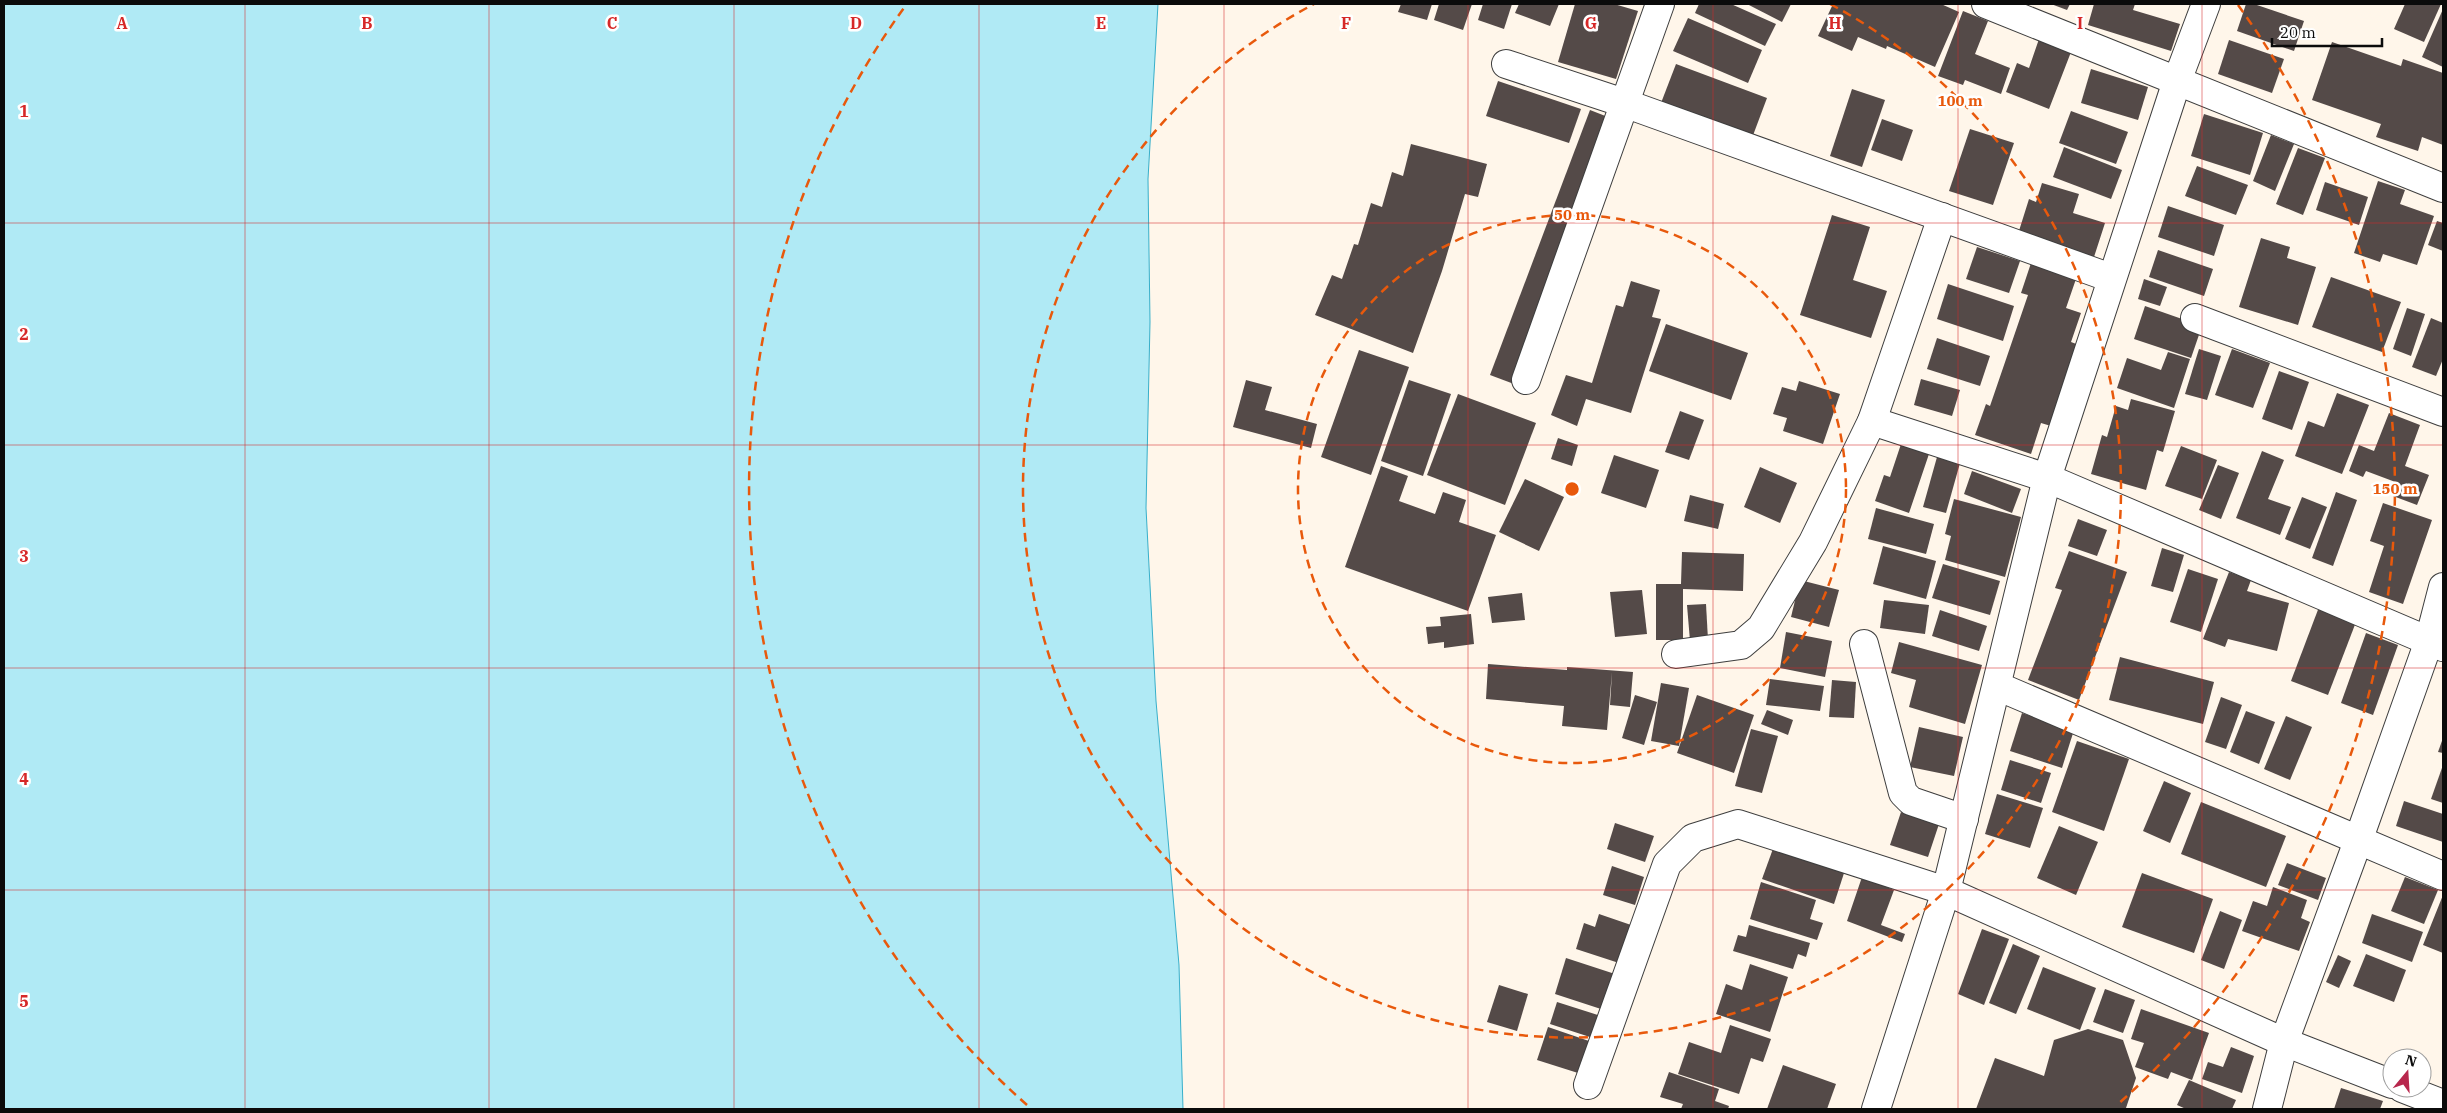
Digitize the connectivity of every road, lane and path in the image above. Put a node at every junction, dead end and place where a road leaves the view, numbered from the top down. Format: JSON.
{"nodes":[{"id":1,"x":1660,"y":4,"type":"edge"},
{"id":2,"x":1986,"y":4,"type":"edge"},
{"id":3,"x":2206,"y":4,"type":"edge"},
{"id":4,"x":1506,"y":64,"type":"dead end"},
{"id":5,"x":2177,"y":81,"type":"junction"},
{"id":6,"x":1624,"y":103,"type":"junction"},
{"id":7,"x":2443,"y":188,"type":"edge"},
{"id":8,"x":1942,"y":217,"type":"junction"},
{"id":9,"x":2111,"y":278,"type":"junction"},
{"id":10,"x":2195,"y":318,"type":"dead end"},
{"id":11,"x":1526,"y":380,"type":"dead end"},
{"id":12,"x":2443,"y":412,"type":"edge"},
{"id":13,"x":1872,"y":421,"type":"junction"},
{"id":14,"x":2047,"y":478,"type":"junction"},
{"id":15,"x":2443,"y":588,"type":"edge"},
{"id":16,"x":1864,"y":644,"type":"dead end"},
{"id":17,"x":2436,"y":644,"type":"edge"},
{"id":18,"x":1676,"y":654,"type":"dead end"},
{"id":19,"x":1997,"y":686,"type":"junction"},
{"id":20,"x":1964,"y":818,"type":"junction"},
{"id":21,"x":2358,"y":841,"type":"junction"},
{"id":22,"x":2443,"y":876,"type":"edge"},
{"id":23,"x":1946,"y":891,"type":"junction"},
{"id":24,"x":2284,"y":1042,"type":"junction"},
{"id":25,"x":2382,"y":1080,"type":"edge"},
{"id":26,"x":1588,"y":1085,"type":"dead end"},
{"id":27,"x":2428,"y":1098,"type":"edge"},
{"id":28,"x":2443,"y":1104,"type":"edge"},
{"id":29,"x":1876,"y":1109,"type":"edge"},
{"id":30,"x":2267,"y":1109,"type":"edge"}],
"edges":[{"from":1,"to":6,"type":"street"},
{"from":2,"to":5,"type":"street"},
{"from":3,"to":5,"type":"street"},
{"from":4,"to":6,"type":"street"},
{"from":5,"to":7,"type":"street"},
{"from":5,"to":9,"type":"street"},
{"from":6,"to":8,"type":"street"},
{"from":6,"to":11,"type":"street"},
{"from":8,"to":9,"type":"street"},
{"from":8,"to":13,"type":"street"},
{"from":9,"to":14,"type":"street"},
{"from":10,"to":12,"type":"street"},
{"from":13,"to":14,"type":"street"},
{"from":13,"to":18,"type":"street"},
{"from":14,"to":17,"type":"street"},
{"from":14,"to":19,"type":"street"},
{"from":15,"to":17,"type":"street"},
{"from":16,"to":20,"type":"street"},
{"from":17,"to":21,"type":"street"},
{"from":19,"to":20,"type":"street"},
{"from":19,"to":21,"type":"street"},
{"from":20,"to":23,"type":"street"},
{"from":21,"to":22,"type":"street"},
{"from":21,"to":24,"type":"street"},
{"from":23,"to":24,"type":"street"},
{"from":23,"to":26,"type":"street"},
{"from":23,"to":29,"type":"street"},
{"from":24,"to":25,"type":"street"},
{"from":24,"to":30,"type":"street"},
{"from":27,"to":28,"type":"street"}]}
